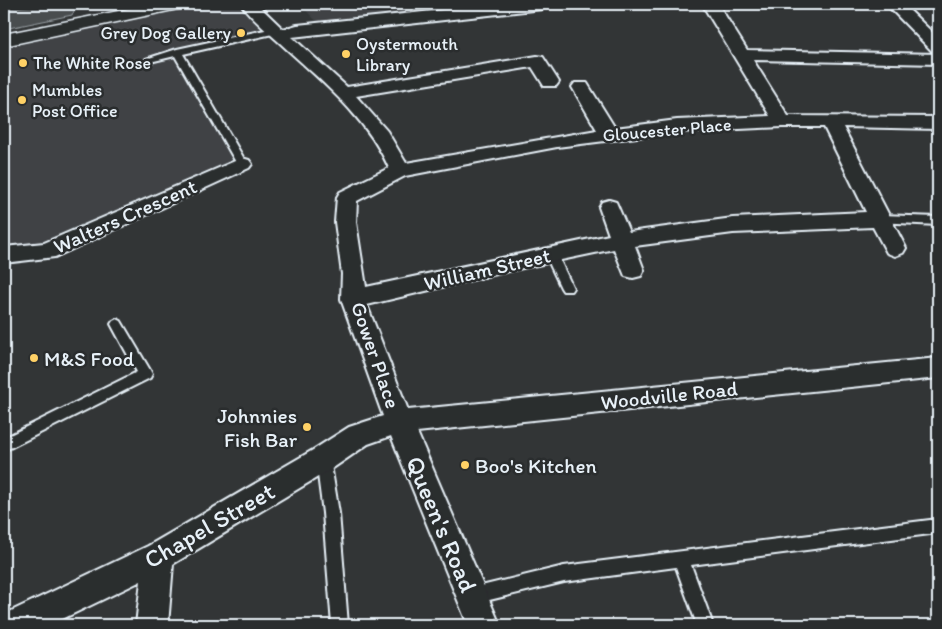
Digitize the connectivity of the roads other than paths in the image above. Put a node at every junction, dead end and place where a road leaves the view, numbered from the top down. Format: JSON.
{"nodes":[{"id":1,"x":178,"y":4,"type":"edge"},
{"id":2,"x":249,"y":4,"type":"edge"},
{"id":3,"x":542,"y":4,"type":"edge"},
{"id":4,"x":710,"y":4,"type":"edge"},
{"id":5,"x":894,"y":4,"type":"edge"},
{"id":6,"x":278,"y":33,"type":"junction"},
{"id":7,"x":4,"y":40,"type":"edge"},
{"id":8,"x":938,"y":47,"type":"edge"},
{"id":9,"x":177,"y":52,"type":"junction"},
{"id":10,"x":741,"y":55,"type":"junction"},
{"id":11,"x":150,"y":59,"type":"dead end"},
{"id":12,"x":938,"y":60,"type":"edge"},
{"id":13,"x":550,"y":82,"type":"dead end"},
{"id":14,"x":582,"y":87,"type":"dead end"},
{"id":15,"x":343,"y":93,"type":"junction"},
{"id":16,"x":782,"y":121,"type":"junction"},
{"id":17,"x":830,"y":121,"type":"junction"},
{"id":18,"x":938,"y":123,"type":"edge"},
{"id":19,"x":609,"y":134,"type":"junction"},
{"id":20,"x":242,"y":164,"type":"joint"},
{"id":21,"x":400,"y":171,"type":"junction"},
{"id":22,"x":609,"y":207,"type":"dead end"},
{"id":23,"x":881,"y":219,"type":"junction"},
{"id":24,"x":938,"y":221,"type":"edge"},
{"id":25,"x":621,"y":241,"type":"junction"},
{"id":26,"x":895,"y":248,"type":"dead end"},
{"id":27,"x":551,"y":254,"type":"junction"},
{"id":28,"x":4,"y":255,"type":"edge"},
{"id":29,"x":633,"y":270,"type":"dead end"},
{"id":30,"x":568,"y":288,"type":"dead end"},
{"id":31,"x":353,"y":299,"type":"junction"},
{"id":32,"x":117,"y":324,"type":"dead end"},
{"id":33,"x":938,"y":368,"type":"edge"},
{"id":34,"x":399,"y":422,"type":"junction"},
{"id":35,"x":4,"y":445,"type":"edge"},
{"id":36,"x":323,"y":459,"type":"junction"},
{"id":37,"x":938,"y":526,"type":"edge"},
{"id":38,"x":159,"y":556,"type":"junction"},
{"id":39,"x":681,"y":559,"type":"junction"},
{"id":40,"x":474,"y":596,"type":"junction"},
{"id":41,"x":16,"y":625,"type":"edge"},
{"id":42,"x":152,"y":625,"type":"edge"},
{"id":43,"x":340,"y":625,"type":"edge"},
{"id":44,"x":484,"y":625,"type":"edge"},
{"id":45,"x":705,"y":625,"type":"edge"}],
"edges":[{"from":1,"to":7,"type":"main road"},
{"from":2,"to":6,"type":"street"},
{"from":3,"to":6,"type":"street"},
{"from":4,"to":10,"type":"street"},
{"from":5,"to":8,"type":"street"},
{"from":6,"to":9,"type":"lane"},
{"from":6,"to":15,"type":"street"},
{"from":9,"to":11,"type":"lane"},
{"from":9,"to":20,"type":"lane"},
{"from":10,"to":12,"type":"street"},
{"from":10,"to":16,"type":"street"},
{"from":13,"to":15,"type":"street"},
{"from":14,"to":19,"type":"street"},
{"from":15,"to":21,"type":"street"},
{"from":16,"to":17,"type":"street","name":"Gloucester Place"},
{"from":16,"to":19,"type":"street","name":"Gloucester Place"},
{"from":17,"to":18,"type":"street","name":"Gloucester Place"},
{"from":17,"to":23,"type":"street"},
{"from":19,"to":21,"type":"street","name":"Gloucester Place"},
{"from":20,"to":28,"type":"street","name":"Walters Crescent"},
{"from":21,"to":31,"type":"street","name":"Gower Place"},
{"from":22,"to":25,"type":"street"},
{"from":23,"to":24,"type":"lane"},
{"from":23,"to":25,"type":"street","name":"William Street"},
{"from":23,"to":26,"type":"street"},
{"from":25,"to":27,"type":"street","name":"William Street"},
{"from":25,"to":29,"type":"street"},
{"from":27,"to":30,"type":"lane"},
{"from":27,"to":31,"type":"street","name":"William Street"},
{"from":31,"to":34,"type":"street","name":"Gower Place"},
{"from":32,"to":35,"type":"lane"},
{"from":33,"to":34,"type":"street","name":"Woodville Road"},
{"from":34,"to":36,"type":"street","name":"Chapel Street"},
{"from":34,"to":40,"type":"street","name":"Queen's Road"},
{"from":36,"to":38,"type":"street","name":"Chapel Street"},
{"from":36,"to":43,"type":"lane"},
{"from":37,"to":39,"type":"lane"},
{"from":38,"to":41,"type":"street","name":"Chapel Street"},
{"from":38,"to":42,"type":"street"},
{"from":39,"to":40,"type":"lane"},
{"from":39,"to":45,"type":"lane"},
{"from":40,"to":44,"type":"street","name":"Queen's Road"}]}
